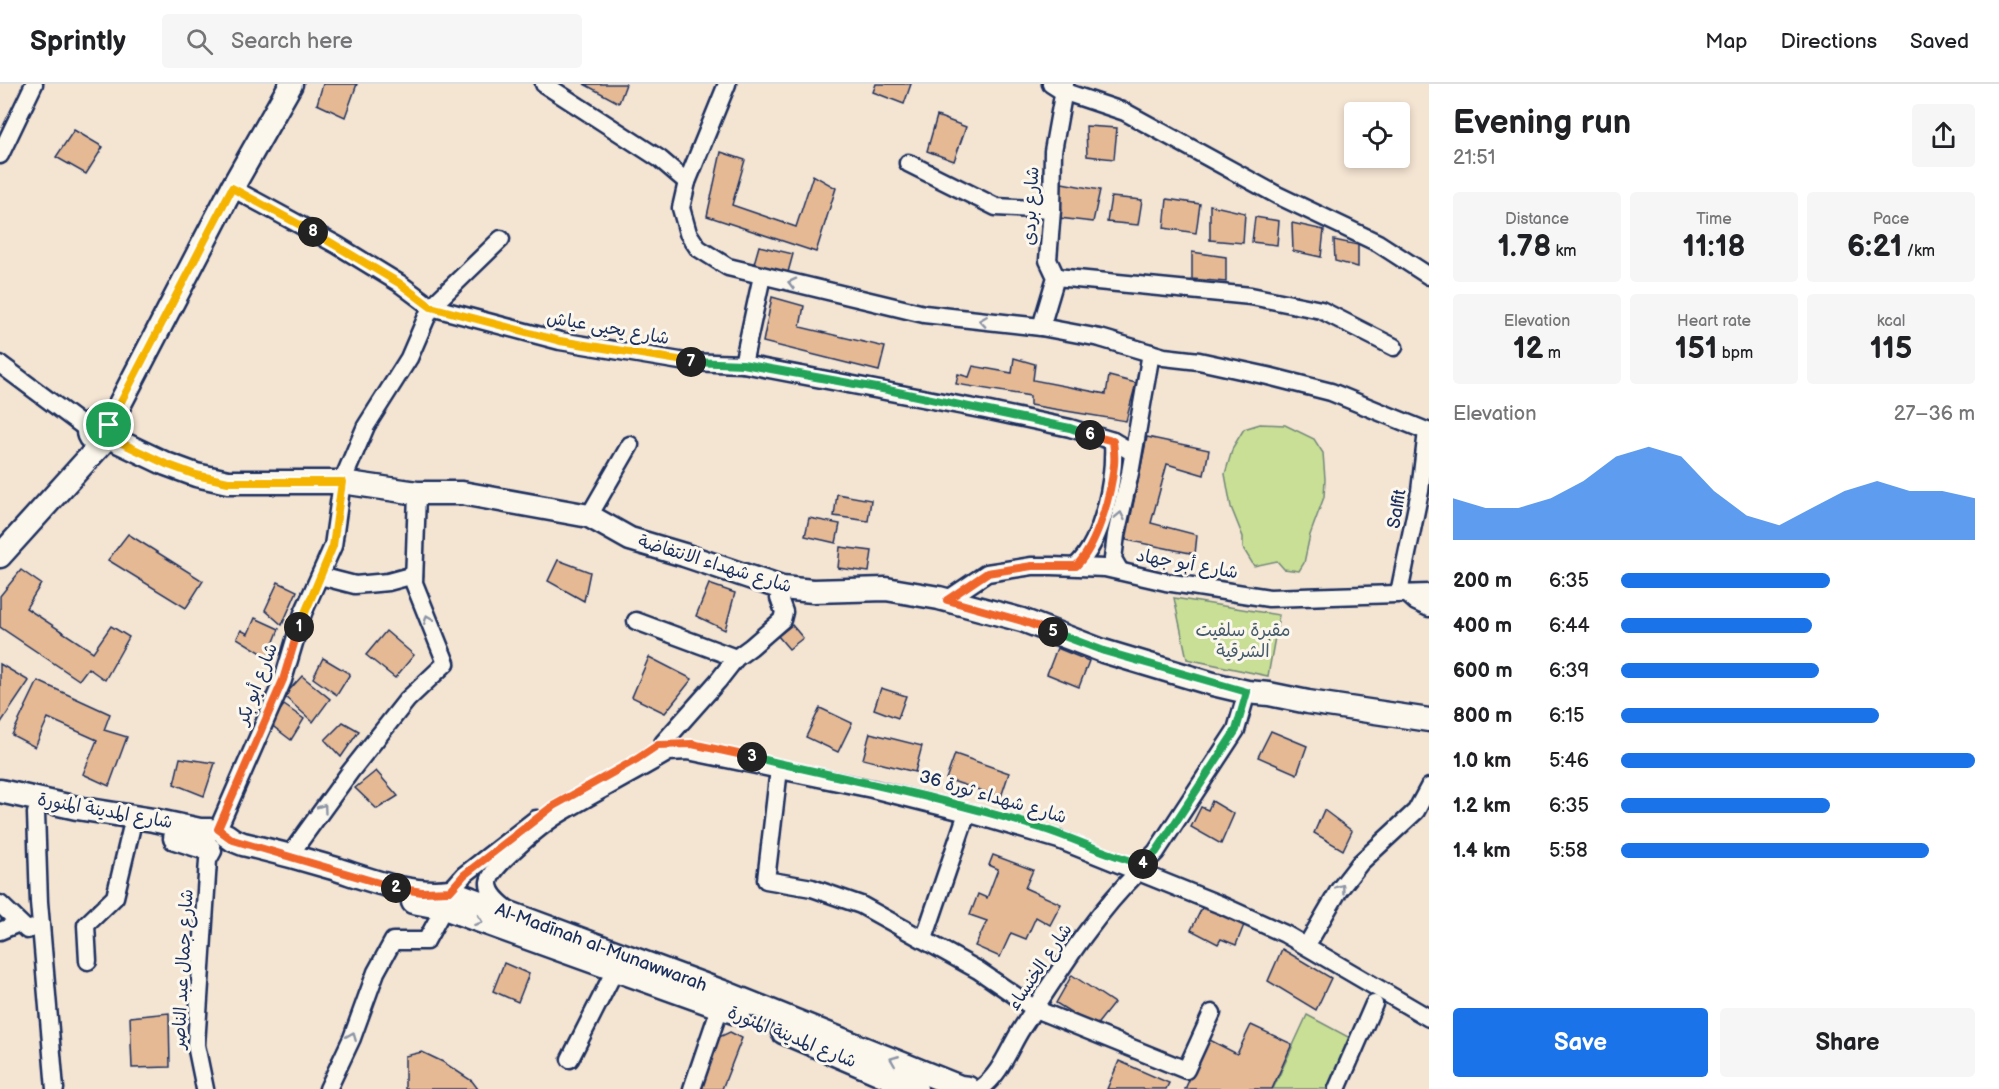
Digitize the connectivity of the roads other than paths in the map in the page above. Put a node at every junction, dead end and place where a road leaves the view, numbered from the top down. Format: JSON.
{"nodes":[{"id":1,"x":34,"y":84,"type":"edge"},
{"id":2,"x":278,"y":84,"type":"edge"},
{"id":3,"x":291,"y":84,"type":"edge"},
{"id":4,"x":544,"y":84,"type":"edge"},
{"id":5,"x":727,"y":84,"type":"edge"},
{"id":6,"x":1059,"y":86,"type":"edge"},
{"id":7,"x":5,"y":133,"type":"edge"},
{"id":8,"x":0,"y":155,"type":"edge"},
{"id":9,"x":908,"y":163,"type":"dead end"},
{"id":10,"x":687,"y":182,"type":"junction"},
{"id":11,"x":232,"y":188,"type":"junction"},
{"id":12,"x":1052,"y":210,"type":"junction"},
{"id":13,"x":501,"y":239,"type":"dead end"},
{"id":14,"x":762,"y":276,"type":"junction"},
{"id":15,"x":1429,"y":276,"type":"edge"},
{"id":16,"x":1056,"y":277,"type":"junction"},
{"id":17,"x":431,"y":307,"type":"junction"},
{"id":18,"x":1041,"y":327,"type":"junction"},
{"id":19,"x":1394,"y":347,"type":"dead end"},
{"id":20,"x":1151,"y":353,"type":"junction"},
{"id":21,"x":0,"y":364,"type":"edge"},
{"id":22,"x":743,"y":364,"type":"junction"},
{"id":23,"x":1428,"y":431,"type":"edge"},
{"id":24,"x":98,"y":432,"type":"junction"},
{"id":25,"x":1113,"y":441,"type":"junction"},
{"id":26,"x":1134,"y":444,"type":"junction"},
{"id":27,"x":630,"y":445,"type":"dead end"},
{"id":28,"x":342,"y":482,"type":"junction"},
{"id":29,"x":417,"y":493,"type":"junction"},
{"id":30,"x":589,"y":516,"type":"junction"},
{"id":31,"x":0,"y":541,"type":"edge"},
{"id":32,"x":0,"y":556,"type":"edge"},
{"id":33,"x":1076,"y":566,"type":"junction"},
{"id":34,"x":1120,"y":571,"type":"junction"},
{"id":35,"x":414,"y":575,"type":"junction"},
{"id":36,"x":320,"y":576,"type":"junction"},
{"id":37,"x":782,"y":588,"type":"junction"},
{"id":38,"x":1403,"y":593,"type":"junction"},
{"id":39,"x":1429,"y":593,"type":"edge"},
{"id":40,"x":947,"y":600,"type":"junction"},
{"id":41,"x":1429,"y":608,"type":"edge"},
{"id":42,"x":636,"y":621,"type":"dead end"},
{"id":43,"x":736,"y":658,"type":"junction"},
{"id":44,"x":1247,"y":692,"type":"junction"},
{"id":45,"x":1429,"y":720,"type":"edge"},
{"id":46,"x":681,"y":723,"type":"junction"},
{"id":47,"x":692,"y":744,"type":"junction"},
{"id":48,"x":664,"y":747,"type":"junction"},
{"id":49,"x":779,"y":769,"type":"junction"},
{"id":50,"x":1429,"y":787,"type":"edge"},
{"id":51,"x":0,"y":791,"type":"edge"},
{"id":52,"x":0,"y":805,"type":"edge"},
{"id":53,"x":36,"y":813,"type":"junction"},
{"id":54,"x":967,"y":813,"type":"junction"},
{"id":55,"x":131,"y":830,"type":"junction"},
{"id":56,"x":216,"y":841,"type":"junction"},
{"id":57,"x":289,"y":855,"type":"junction"},
{"id":58,"x":1141,"y":868,"type":"junction"},
{"id":59,"x":447,"y":899,"type":"junction"},
{"id":60,"x":0,"y":904,"type":"edge"},
{"id":61,"x":515,"y":915,"type":"junction"},
{"id":62,"x":20,"y":923,"type":"junction"},
{"id":63,"x":41,"y":926,"type":"junction"},
{"id":64,"x":0,"y":931,"type":"edge"},
{"id":65,"x":1311,"y":938,"type":"junction"},
{"id":66,"x":924,"y":939,"type":"junction"},
{"id":67,"x":88,"y":961,"type":"dead end"},
{"id":68,"x":615,"y":970,"type":"junction"},
{"id":69,"x":1374,"y":1004,"type":"dead end"},
{"id":70,"x":720,"y":1007,"type":"junction"},
{"id":71,"x":1429,"y":1007,"type":"edge"},
{"id":72,"x":1035,"y":1010,"type":"junction"},
{"id":73,"x":1212,"y":1013,"type":"dead end"},
{"id":74,"x":1429,"y":1017,"type":"edge"},
{"id":75,"x":570,"y":1059,"type":"dead end"},
{"id":76,"x":55,"y":1089,"type":"edge"},
{"id":77,"x":205,"y":1089,"type":"edge"},
{"id":78,"x":328,"y":1089,"type":"edge"},
{"id":79,"x":692,"y":1089,"type":"edge"},
{"id":80,"x":916,"y":1089,"type":"edge"},
{"id":81,"x":974,"y":1089,"type":"edge"},
{"id":82,"x":1337,"y":1089,"type":"edge"}],
"edges":[{"from":1,"to":7,"type":"street"},
{"from":2,"to":24,"type":"main road"},
{"from":3,"to":11,"type":"main road"},
{"from":4,"to":10,"type":"street"},
{"from":5,"to":10,"type":"street"},
{"from":6,"to":12,"type":"street","name":"شارع بردى"},
{"from":6,"to":15,"type":"street"},
{"from":7,"to":8,"type":"street"},
{"from":9,"to":12,"type":"street"},
{"from":10,"to":14,"type":"street"},
{"from":11,"to":17,"type":"street","name":"شارع يحيى عياش"},
{"from":11,"to":24,"type":"main road"},
{"from":12,"to":16,"type":"street","name":"شارع بردى"},
{"from":13,"to":17,"type":"street"},
{"from":18,"to":14,"type":"street","one_way":true},
{"from":14,"to":22,"type":"street"},
{"from":16,"to":18,"type":"street"},
{"from":16,"to":19,"type":"street"},
{"from":17,"to":22,"type":"street","name":"شارع يحيى عياش"},
{"from":17,"to":28,"type":"street","name":"شارع أبو بكر"},
{"from":18,"to":20,"type":"street"},
{"from":20,"to":23,"type":"street"},
{"from":20,"to":26,"type":"street"},
{"from":21,"to":24,"type":"street"},
{"from":22,"to":25,"type":"street","name":"شارع يحيى عياش"},
{"from":23,"to":38,"type":"street","name":"Salfit"},
{"from":24,"to":28,"type":"main road","name":"شارع شهداء الانتفاضة"},
{"from":24,"to":31,"type":"main road"},
{"from":24,"to":32,"type":"main road"},
{"from":25,"to":26,"type":"street"},
{"from":25,"to":33,"type":"street"},
{"from":34,"to":26,"type":"street","one_way":true},
{"from":27,"to":30,"type":"street"},
{"from":28,"to":29,"type":"main road","name":"شارع شهداء الانتفاضة"},
{"from":28,"to":36,"type":"street","name":"شارع أبو بكر"},
{"from":29,"to":30,"type":"main road","name":"شارع شهداء الانتفاضة"},
{"from":29,"to":35,"type":"street"},
{"from":30,"to":37,"type":"main road","name":"شارع شهداء الانتفاضة"},
{"from":33,"to":34,"type":"street","name":"شارع أبو جهاد"},
{"from":33,"to":40,"type":"street","name":"شارع أبو جهاد"},
{"from":34,"to":38,"type":"street","name":"شارع أبو جهاد"},
{"from":35,"to":36,"type":"street"},
{"from":57,"to":35,"type":"street","one_way":true},
{"from":36,"to":56,"type":"street","name":"شارع أبو بكر"},
{"from":37,"to":40,"type":"main road","name":"شارع شهداء الانتفاضة"},
{"from":37,"to":43,"type":"street"},
{"from":38,"to":39,"type":"street","name":"شارع أبو جهاد"},
{"from":38,"to":41,"type":"street"},
{"from":40,"to":44,"type":"main road","name":"شارع شهداء الانتفاضة"},
{"from":42,"to":43,"type":"street"},
{"from":43,"to":46,"type":"street"},
{"from":44,"to":45,"type":"main road","name":"شارع شهداء الانتفاضة"},
{"from":44,"to":58,"type":"street","name":"شارع الخنساء"},
{"from":46,"to":47,"type":"street"},
{"from":46,"to":48,"type":"street"},
{"from":47,"to":48,"type":"street","name":"شارع شهداء ثورة 36"},
{"from":47,"to":58,"type":"street","name":"شارع شهداء ثورة 36"},
{"from":48,"to":49,"type":"street","name":"شارع شهداء ثورة 36"},
{"from":48,"to":59,"type":"street"},
{"from":48,"to":61,"type":"street"},
{"from":49,"to":54,"type":"street","name":"شارع شهداء ثورة 36"},
{"from":49,"to":66,"type":"street"},
{"from":65,"to":50,"type":"street","one_way":true},
{"from":51,"to":56,"type":"main road","name":"شارع المدينة المنورة"},
{"from":52,"to":53,"type":"main road","name":"شارع المدينة المنورة"},
{"from":53,"to":55,"type":"main road","name":"شارع المدينة المنورة"},
{"from":53,"to":63,"type":"street"},
{"from":54,"to":58,"type":"street","name":"شارع شهداء ثورة 36"},
{"from":54,"to":66,"type":"street"},
{"from":55,"to":56,"type":"main road","name":"شارع المدينة المنورة"},
{"from":55,"to":67,"type":"street"},
{"from":56,"to":57,"type":"main road","name":"Al-Madīnah al-Munawwarah"},
{"from":56,"to":59,"type":"main road","name":"شارع المدينة المنورة"},
{"from":56,"to":77,"type":"street","name":"شارع جمال عبد الناصر"},
{"from":57,"to":59,"type":"main road","name":"Al-Madīnah al-Munawwarah"},
{"from":58,"to":65,"type":"street","name":"شارع شهداء ثورة 36"},
{"from":58,"to":72,"type":"street","name":"شارع الخنساء"},
{"from":58,"to":74,"type":"street","name":"شارع شهداء ثورة 36"},
{"from":59,"to":61,"type":"main road","name":"Al-Madīnah al-Munawwarah"},
{"from":59,"to":68,"type":"main road","name":"شارع المدينة المنورة","one_way":true},
{"from":78,"to":59,"type":"street","one_way":true},
{"from":60,"to":62,"type":"street"},
{"from":81,"to":61,"type":"main road","name":"Al-Madīnah al-Munawwarah","one_way":true},
{"from":62,"to":63,"type":"street"},
{"from":62,"to":64,"type":"street"},
{"from":63,"to":76,"type":"street"},
{"from":65,"to":71,"type":"street","name":"شارع شهداء ثورة 36"},
{"from":66,"to":72,"type":"street"},
{"from":68,"to":70,"type":"main road","name":"شارع المدينة المنورة"},
{"from":68,"to":75,"type":"street"},
{"from":69,"to":82,"type":"street"},
{"from":70,"to":79,"type":"street"},
{"from":70,"to":80,"type":"main road","name":"شارع المدينة المنورة"},
{"from":72,"to":73,"type":"street"},
{"from":72,"to":81,"type":"street","name":"شارع الخنساء"}]}
